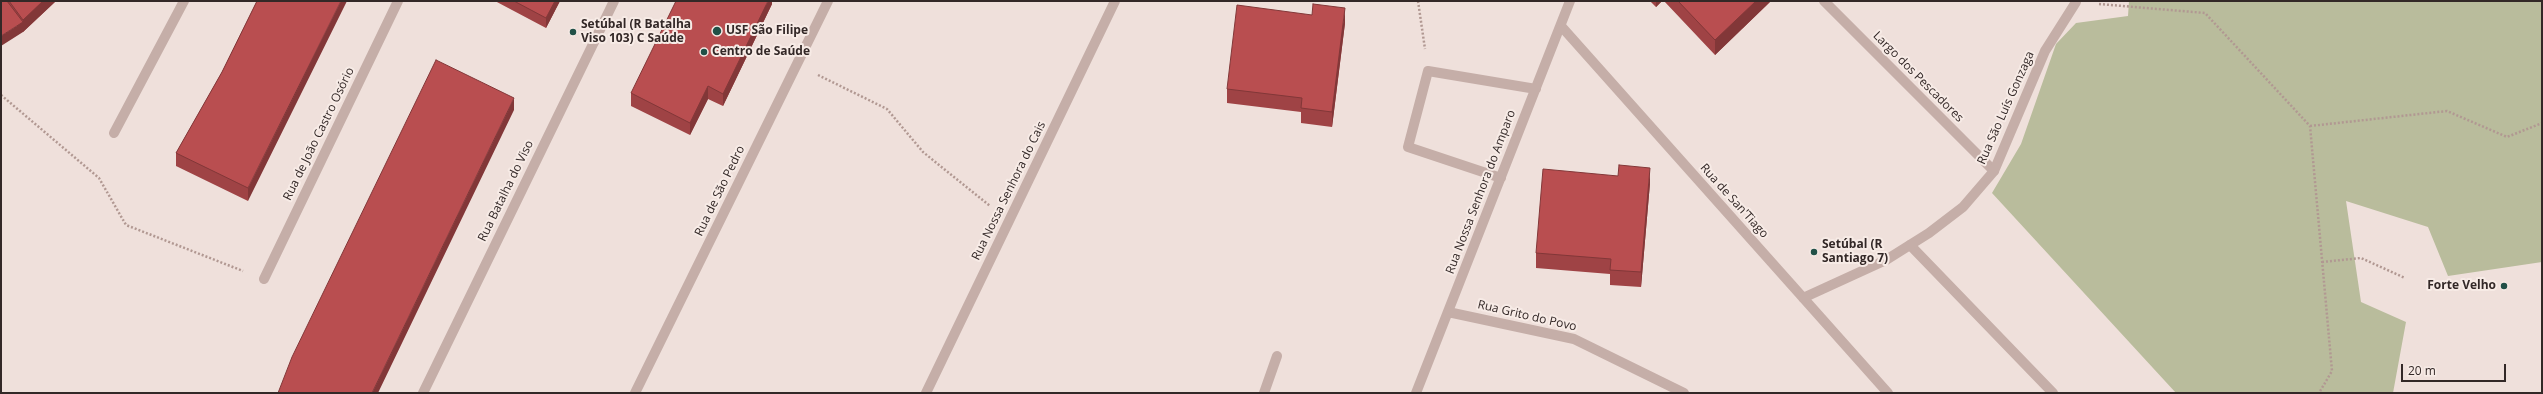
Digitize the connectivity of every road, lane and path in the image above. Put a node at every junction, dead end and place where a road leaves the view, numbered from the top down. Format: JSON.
{"nodes":[{"id":1,"x":184,"y":1,"type":"edge"},
{"id":2,"x":398,"y":1,"type":"edge"},
{"id":3,"x":614,"y":1,"type":"edge"},
{"id":4,"x":828,"y":1,"type":"edge"},
{"id":5,"x":1115,"y":1,"type":"edge"},
{"id":6,"x":1418,"y":1,"type":"edge"},
{"id":7,"x":1570,"y":1,"type":"edge"},
{"id":8,"x":1824,"y":1,"type":"edge"},
{"id":9,"x":2076,"y":2,"type":"joint"},
{"id":10,"x":1561,"y":26,"type":"junction"},
{"id":11,"x":797,"y":64,"type":"junction"},
{"id":12,"x":1428,"y":71,"type":"junction"},
{"id":13,"x":1536,"y":89,"type":"junction"},
{"id":14,"x":1,"y":95,"type":"edge"},
{"id":15,"x":2542,"y":123,"type":"edge"},
{"id":16,"x":2310,"y":126,"type":"junction"},
{"id":17,"x":114,"y":133,"type":"dead end"},
{"id":18,"x":1994,"y":171,"type":"junction"},
{"id":19,"x":1501,"y":178,"type":"junction"},
{"id":20,"x":1009,"y":221,"type":"junction"},
{"id":21,"x":1910,"y":245,"type":"junction"},
{"id":22,"x":2322,"y":262,"type":"junction"},
{"id":23,"x":2405,"y":278,"type":"dead end"},
{"id":24,"x":264,"y":279,"type":"joint"},
{"id":25,"x":1803,"y":298,"type":"junction"},
{"id":26,"x":1448,"y":312,"type":"junction"},
{"id":27,"x":1277,"y":356,"type":"dead end"},
{"id":28,"x":423,"y":393,"type":"edge"},
{"id":29,"x":635,"y":393,"type":"edge"},
{"id":30,"x":926,"y":393,"type":"edge"},
{"id":31,"x":1264,"y":393,"type":"edge"},
{"id":32,"x":1416,"y":393,"type":"edge"},
{"id":33,"x":1684,"y":393,"type":"edge"},
{"id":34,"x":1888,"y":393,"type":"edge"},
{"id":35,"x":2054,"y":393,"type":"edge"},
{"id":36,"x":2319,"y":393,"type":"edge"}],
"edges":[{"from":1,"to":17,"type":"street"},
{"from":2,"to":24,"type":"street","name":"Rua de João Castro Osório"},
{"from":3,"to":28,"type":"street","name":"Rua Batalha do Viso"},
{"from":4,"to":11,"type":"street","name":"Rua de São Pedro"},
{"from":5,"to":20,"type":"street","name":"Rua Nossa Senhora do Cais"},
{"from":6,"to":12,"type":"path"},
{"from":7,"to":10,"type":"street","name":"Rua Nossa Senhora do Amparo"},
{"from":8,"to":18,"type":"street","name":"Largo dos Pescadores"},
{"from":9,"to":16,"type":"path"},
{"from":9,"to":18,"type":"street","name":"Rua São Luís Gonzaga"},
{"from":10,"to":13,"type":"street","name":"Rua Nossa Senhora do Amparo"},
{"from":10,"to":25,"type":"street","name":"Rua de San'Tiago"},
{"from":11,"to":20,"type":"path"},
{"from":11,"to":29,"type":"street","name":"Rua de São Pedro"},
{"from":12,"to":13,"type":"street"},
{"from":12,"to":19,"type":"street"},
{"from":13,"to":19,"type":"street","name":"Rua Nossa Senhora do Amparo"},
{"from":14,"to":24,"type":"path"},
{"from":15,"to":16,"type":"path"},
{"from":16,"to":22,"type":"path"},
{"from":18,"to":21,"type":"street","name":"Rua São Luís Gonzaga"},
{"from":19,"to":26,"type":"street","name":"Rua Nossa Senhora do Amparo"},
{"from":20,"to":30,"type":"street","name":"Rua Nossa Senhora do Cais"},
{"from":21,"to":25,"type":"street","name":"Rua São Luís Gonzaga"},
{"from":21,"to":35,"type":"street"},
{"from":22,"to":23,"type":"path"},
{"from":22,"to":36,"type":"path"},
{"from":25,"to":34,"type":"street","name":"Rua de San'Tiago"},
{"from":26,"to":32,"type":"street","name":"Rua Nossa Senhora do Amparo"},
{"from":26,"to":33,"type":"street","name":"Rua Grito do Povo"},
{"from":27,"to":31,"type":"street"}]}
